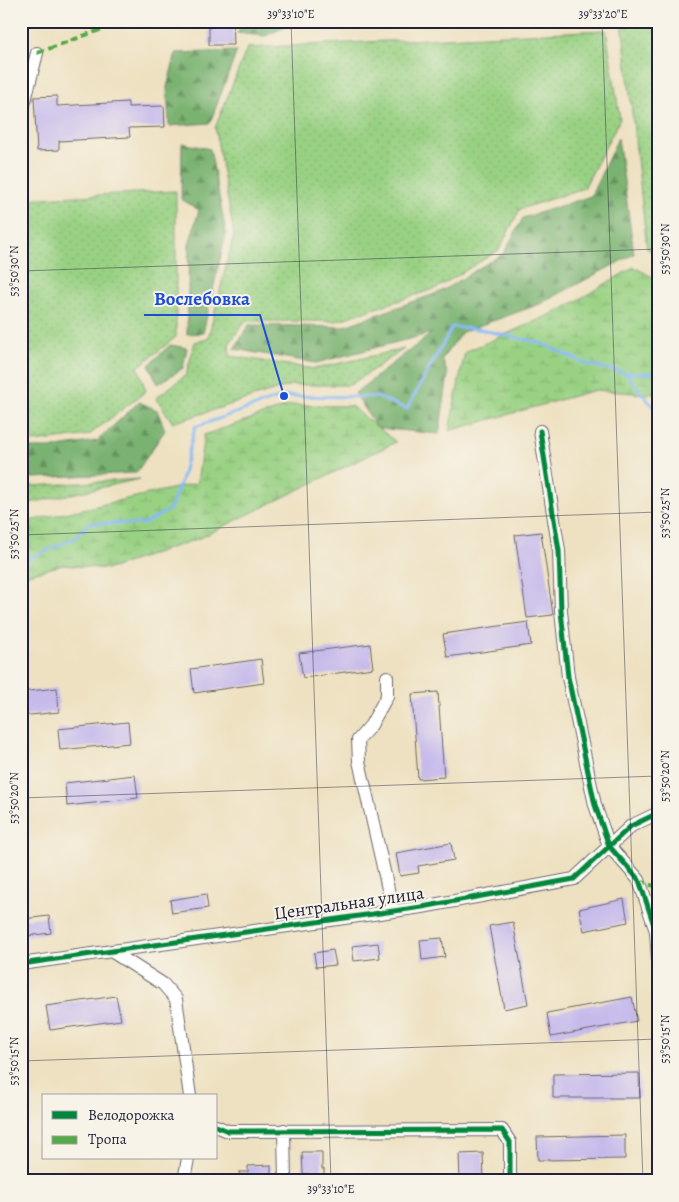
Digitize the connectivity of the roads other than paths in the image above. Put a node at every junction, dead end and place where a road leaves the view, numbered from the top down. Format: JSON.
{"nodes":[{"id":1,"x":37,"y":52,"type":"dead end"},
{"id":2,"x":21,"y":116,"type":"edge"},
{"id":3,"x":540,"y":431,"type":"dead end"},
{"id":4,"x":387,"y":676,"type":"dead end"},
{"id":5,"x":658,"y":813,"type":"edge"},
{"id":6,"x":609,"y":846,"type":"junction"},
{"id":7,"x":393,"y":911,"type":"junction"},
{"id":8,"x":111,"y":951,"type":"junction"},
{"id":9,"x":658,"y":960,"type":"edge"},
{"id":10,"x":21,"y":964,"type":"edge"},
{"id":11,"x":190,"y":1094,"type":"edge"},
{"id":12,"x":218,"y":1127,"type":"edge"},
{"id":13,"x":284,"y":1130,"type":"junction"},
{"id":14,"x":188,"y":1160,"type":"edge"},
{"id":15,"x":184,"y":1181,"type":"edge"},
{"id":16,"x":286,"y":1181,"type":"edge"},
{"id":17,"x":510,"y":1181,"type":"edge"}],
"edges":[{"from":1,"to":2,"type":"street"},
{"from":3,"to":6,"type":"street"},
{"from":4,"to":7,"type":"street"},
{"from":5,"to":6,"type":"street","name":"Центральная улица"},
{"from":6,"to":7,"type":"street","name":"Центральная улица"},
{"from":6,"to":9,"type":"street"},
{"from":7,"to":8,"type":"street","name":"Центральная улица"},
{"from":8,"to":10,"type":"street","name":"Центральная улица"},
{"from":8,"to":11,"type":"street"},
{"from":12,"to":13,"type":"street"},
{"from":13,"to":16,"type":"street"},
{"from":13,"to":17,"type":"street"},
{"from":14,"to":15,"type":"street"}]}
